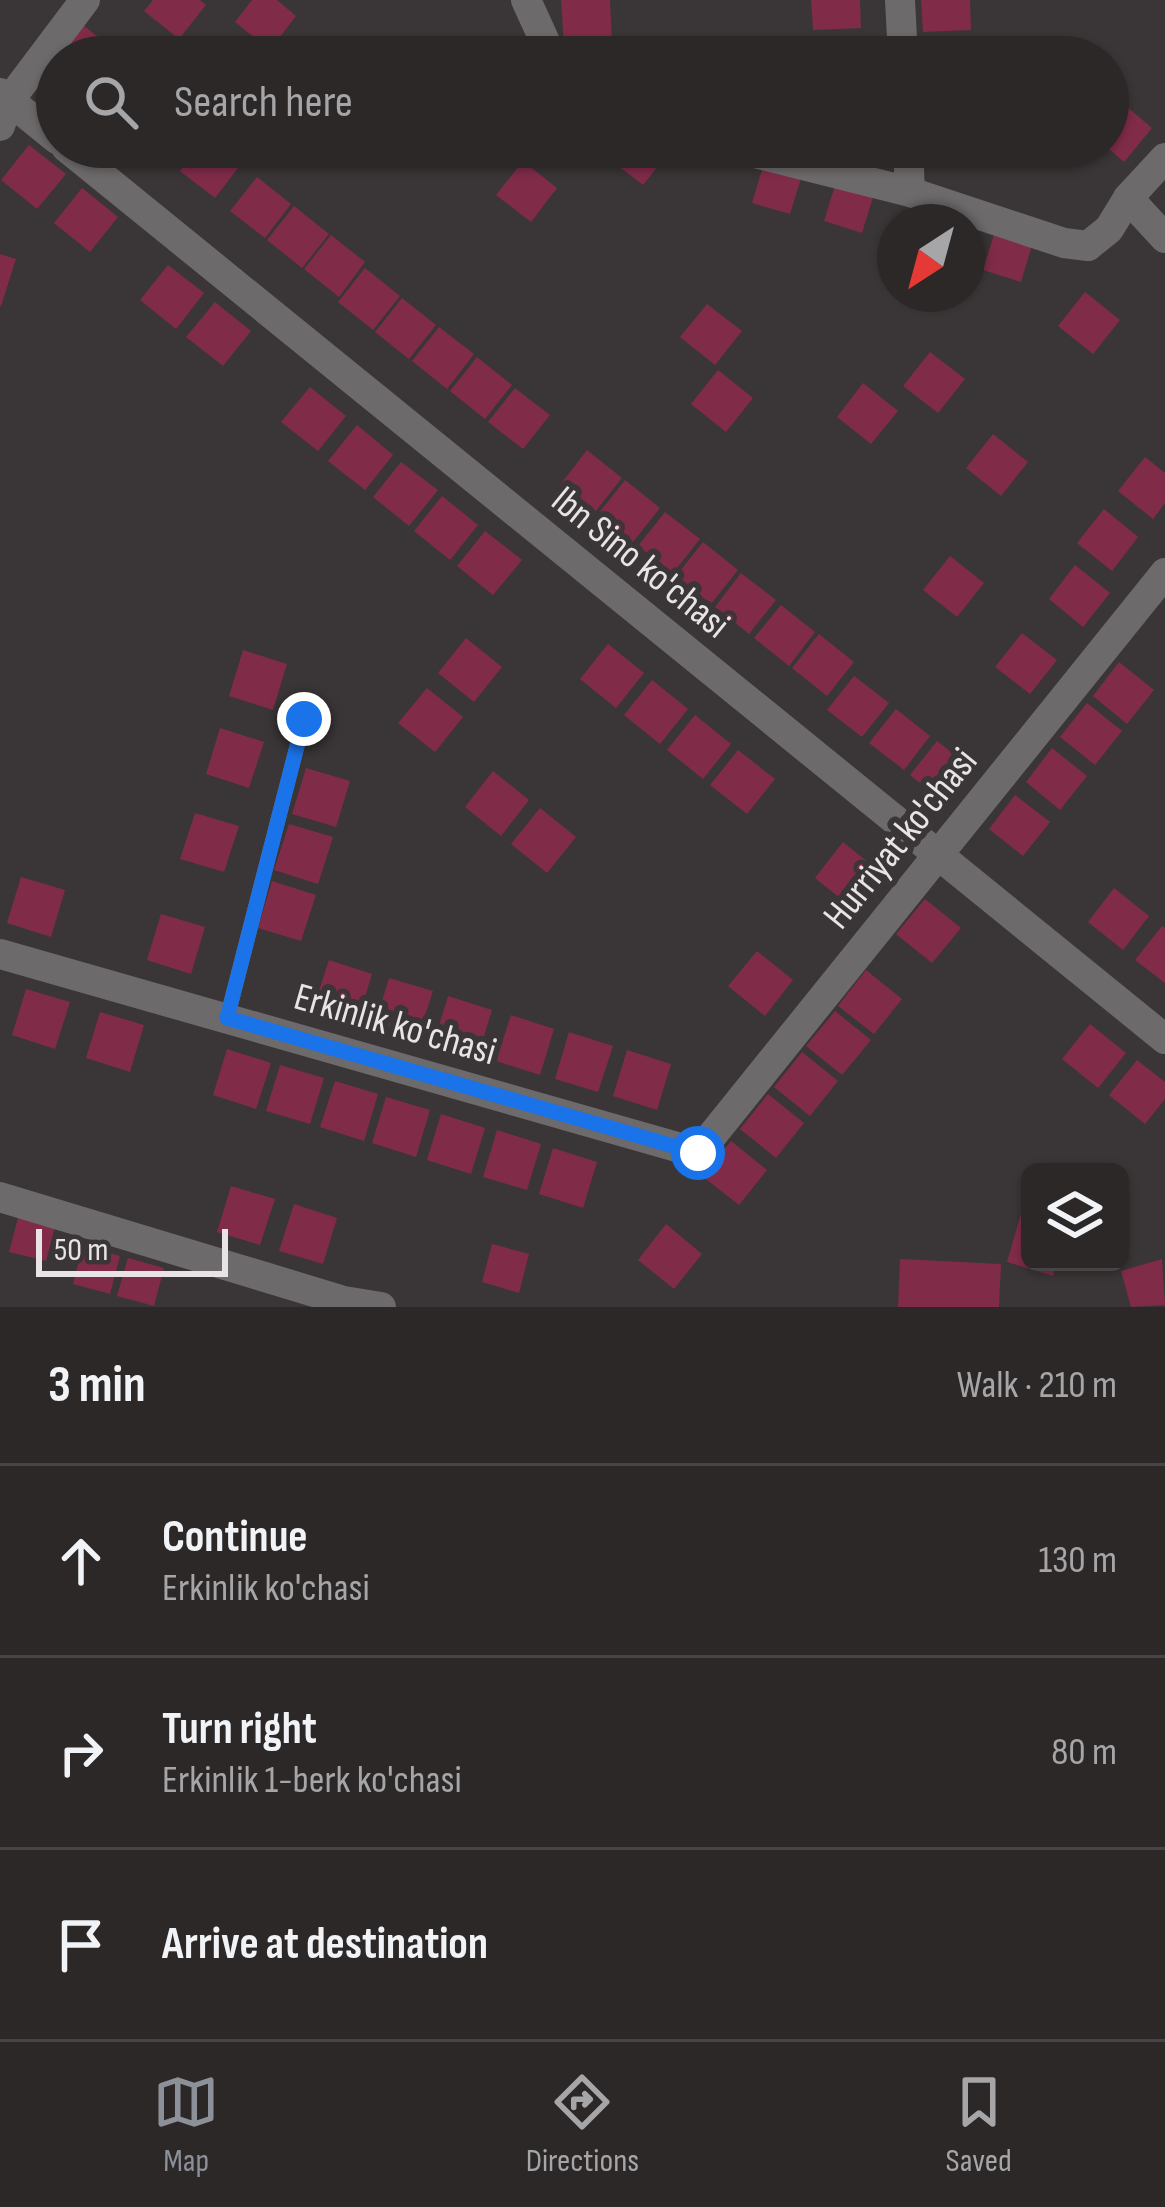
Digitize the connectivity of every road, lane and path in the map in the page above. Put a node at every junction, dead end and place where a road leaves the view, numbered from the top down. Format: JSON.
{"nodes":[{"id":1,"x":86,"y":0,"type":"edge"},
{"id":2,"x":526,"y":0,"type":"edge"},
{"id":3,"x":900,"y":0,"type":"edge"},
{"id":4,"x":58,"y":36,"type":"edge"},
{"id":5,"x":542,"y":36,"type":"edge"},
{"id":6,"x":902,"y":36,"type":"edge"},
{"id":7,"x":36,"y":64,"type":"edge"},
{"id":8,"x":3,"y":106,"type":"edge"},
{"id":9,"x":36,"y":127,"type":"edge"},
{"id":10,"x":1165,"y":158,"type":"edge"},
{"id":11,"x":92,"y":168,"type":"edge"},
{"id":12,"x":816,"y":168,"type":"edge"},
{"id":13,"x":909,"y":168,"type":"edge"},
{"id":14,"x":910,"y":191,"type":"junction"},
{"id":15,"x":1127,"y":198,"type":"junction"},
{"id":16,"x":1165,"y":238,"type":"edge"},
{"id":17,"x":1163,"y":579,"type":"edge"},
{"id":18,"x":304,"y":719,"type":"dead end"},
{"id":19,"x":938,"y":855,"type":"junction"},
{"id":20,"x":0,"y":954,"type":"edge"},
{"id":21,"x":227,"y":1018,"type":"junction"},
{"id":22,"x":1165,"y":1040,"type":"edge"},
{"id":23,"x":698,"y":1153,"type":"joint"},
{"id":24,"x":0,"y":1197,"type":"edge"},
{"id":25,"x":381,"y":1307,"type":"edge"}],
"edges":[{"from":1,"to":4,"type":"street"},
{"from":2,"to":5,"type":"street"},
{"from":3,"to":6,"type":"street"},
{"from":7,"to":8,"type":"street"},
{"from":8,"to":9,"type":"street"},
{"from":10,"to":15,"type":"street"},
{"from":11,"to":19,"type":"street","name":"Ibn Sino ko'chasi"},
{"from":12,"to":14,"type":"street"},
{"from":13,"to":14,"type":"street"},
{"from":14,"to":15,"type":"street"},
{"from":15,"to":16,"type":"street"},
{"from":17,"to":19,"type":"street","name":"Hurriyat ko'chasi"},
{"from":18,"to":21,"type":"lane"},
{"from":19,"to":22,"type":"street","name":"Ibn Sino ko'chasi"},
{"from":19,"to":23,"type":"street","name":"Hurriyat ko'chasi"},
{"from":20,"to":21,"type":"street","name":"Erkinlik ko'chasi"},
{"from":21,"to":23,"type":"street","name":"Erkinlik ko'chasi"},
{"from":24,"to":25,"type":"street"}]}
